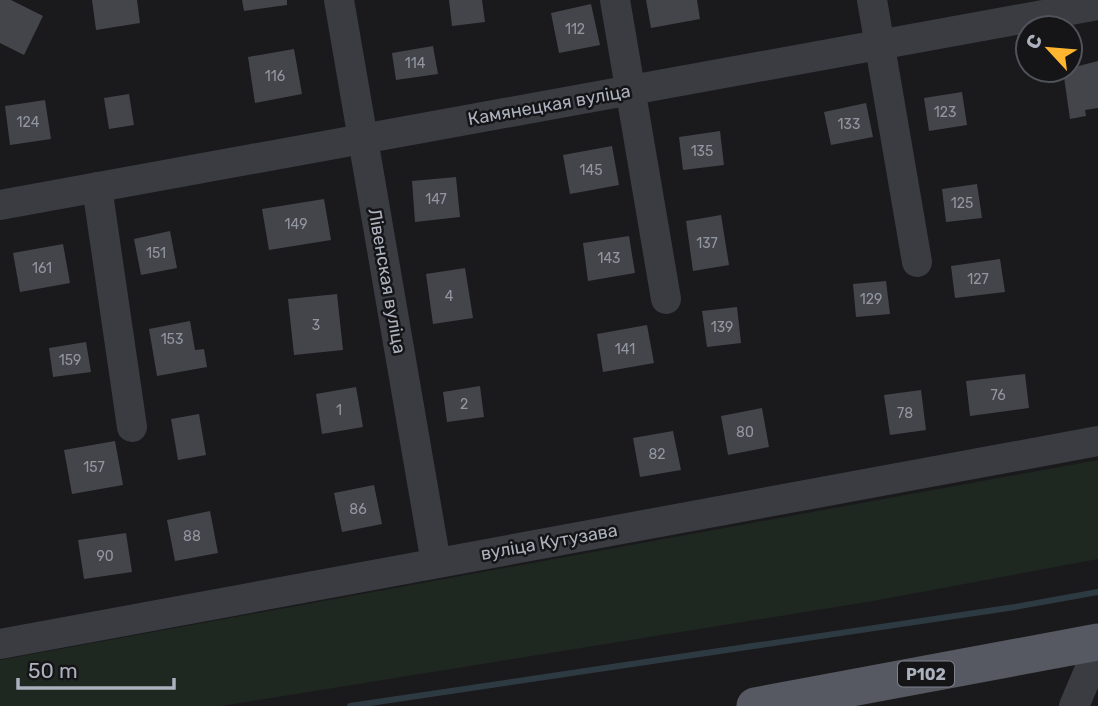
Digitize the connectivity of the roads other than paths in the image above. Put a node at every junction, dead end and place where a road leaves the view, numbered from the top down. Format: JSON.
{"nodes":[{"id":1,"x":339,"y":0,"type":"edge"},
{"id":2,"x":615,"y":0,"type":"edge"},
{"id":3,"x":872,"y":0,"type":"edge"},
{"id":4,"x":1098,"y":5,"type":"edge"},
{"id":5,"x":880,"y":45,"type":"junction"},
{"id":6,"x":632,"y":90,"type":"junction"},
{"id":7,"x":362,"y":139,"type":"junction"},
{"id":8,"x":97,"y":187,"type":"junction"},
{"id":9,"x":0,"y":205,"type":"edge"},
{"id":10,"x":917,"y":262,"type":"dead end"},
{"id":11,"x":666,"y":299,"type":"dead end"},
{"id":12,"x":132,"y":427,"type":"dead end"},
{"id":13,"x":1098,"y":441,"type":"edge"},
{"id":14,"x":436,"y":563,"type":"junction"},
{"id":15,"x":1094,"y":643,"type":"edge"},
{"id":16,"x":0,"y":644,"type":"edge"},
{"id":17,"x":755,"y":706,"type":"edge"},
{"id":18,"x":1074,"y":706,"type":"edge"}],
"edges":[{"from":1,"to":7,"type":"street","name":"Лівенская вуліца"},
{"from":2,"to":6,"type":"street"},
{"from":3,"to":5,"type":"street"},
{"from":4,"to":5,"type":"street","name":"Камянецкая вуліца"},
{"from":5,"to":6,"type":"street","name":"Камянецкая вуліца"},
{"from":5,"to":10,"type":"street"},
{"from":6,"to":7,"type":"street","name":"Камянецкая вуліца"},
{"from":6,"to":11,"type":"street"},
{"from":7,"to":8,"type":"street","name":"Камянецкая вуліца"},
{"from":7,"to":14,"type":"street","name":"Лівенская вуліца"},
{"from":8,"to":9,"type":"street","name":"Камянецкая вуліца"},
{"from":8,"to":12,"type":"street"},
{"from":13,"to":14,"type":"street","name":"вуліца Кутузава"},
{"from":14,"to":16,"type":"street","name":"вуліца Кутузава"},
{"from":15,"to":17,"type":"main road","number":"Р102"},
{"from":15,"to":18,"type":"street"}]}
